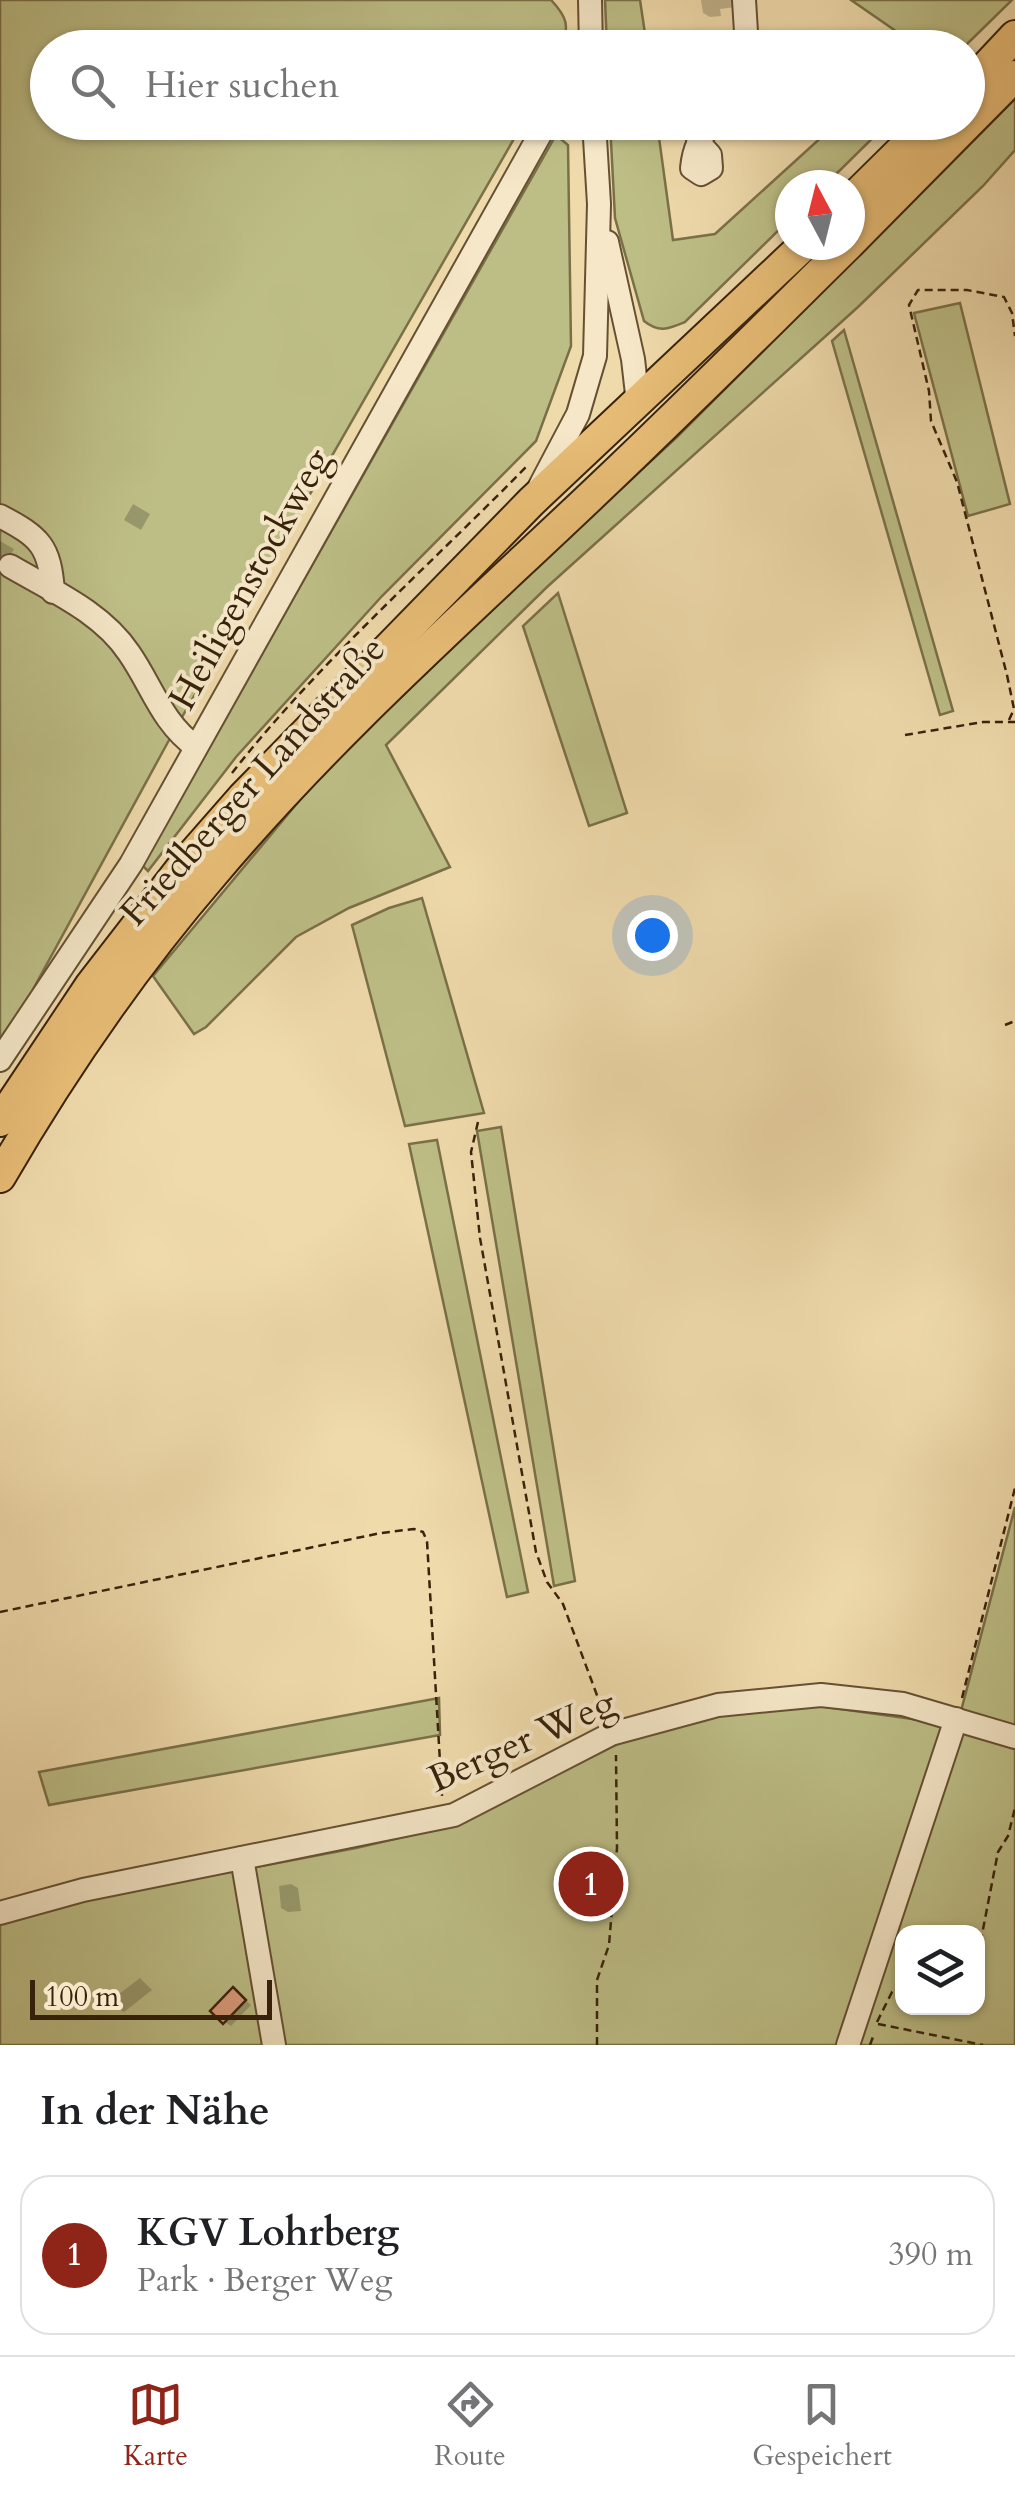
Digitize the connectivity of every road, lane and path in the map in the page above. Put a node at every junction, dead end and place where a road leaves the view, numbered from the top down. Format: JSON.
{"nodes":[{"id":1,"x":590,"y":0,"type":"edge"},
{"id":2,"x":744,"y":0,"type":"edge"},
{"id":3,"x":591,"y":30,"type":"edge"},
{"id":4,"x":746,"y":30,"type":"edge"},
{"id":5,"x":1015,"y":36,"type":"edge"},
{"id":6,"x":985,"y":68,"type":"edge"},
{"id":7,"x":1015,"y":76,"type":"edge"},
{"id":8,"x":985,"y":106,"type":"edge"},
{"id":9,"x":537,"y":140,"type":"edge"},
{"id":10,"x":595,"y":140,"type":"edge"},
{"id":11,"x":912,"y":140,"type":"edge"},
{"id":12,"x":952,"y":140,"type":"edge"},
{"id":13,"x":865,"y":187,"type":"edge"},
{"id":14,"x":599,"y":204,"type":"junction"},
{"id":15,"x":865,"y":228,"type":"edge"},
{"id":16,"x":788,"y":260,"type":"edge"},
{"id":17,"x":833,"y":260,"type":"edge"},
{"id":18,"x":1015,"y":336,"type":"edge"},
{"id":19,"x":638,"y":403,"type":"junction"},
{"id":20,"x":528,"y":465,"type":"dead end"},
{"id":21,"x":611,"y":477,"type":"junction"},
{"id":22,"x":532,"y":502,"type":"junction"},
{"id":23,"x":0,"y":516,"type":"edge"},
{"id":24,"x":10,"y":566,"type":"dead end"},
{"id":25,"x":54,"y":592,"type":"junction"},
{"id":26,"x":1009,"y":720,"type":"junction"},
{"id":27,"x":1015,"y":722,"type":"edge"},
{"id":28,"x":905,"y":735,"type":"dead end"},
{"id":29,"x":196,"y":747,"type":"junction"},
{"id":30,"x":227,"y":780,"type":"dead end"},
{"id":31,"x":1015,"y":1022,"type":"edge"},
{"id":32,"x":1006,"y":1025,"type":"dead end"},
{"id":33,"x":0,"y":1060,"type":"edge"},
{"id":34,"x":0,"y":1122,"type":"edge"},
{"id":35,"x":478,"y":1122,"type":"dead end"},
{"id":36,"x":0,"y":1177,"type":"edge"},
{"id":37,"x":1015,"y":1488,"type":"edge"},
{"id":38,"x":0,"y":1612,"type":"edge"},
{"id":39,"x":956,"y":1719,"type":"junction"},
{"id":40,"x":610,"y":1734,"type":"junction"},
{"id":41,"x":1015,"y":1737,"type":"edge"},
{"id":42,"x":1015,"y":1808,"type":"edge"},
{"id":43,"x":442,"y":1818,"type":"junction"},
{"id":44,"x":242,"y":1858,"type":"junction"},
{"id":45,"x":0,"y":1913,"type":"edge"},
{"id":46,"x":984,"y":1925,"type":"edge"},
{"id":47,"x":895,"y":1989,"type":"edge"},
{"id":48,"x":876,"y":2024,"type":"junction"},
{"id":49,"x":274,"y":2045,"type":"edge"},
{"id":50,"x":597,"y":2045,"type":"edge"},
{"id":51,"x":848,"y":2045,"type":"edge"},
{"id":52,"x":870,"y":2045,"type":"edge"},
{"id":53,"x":984,"y":2045,"type":"edge"}],
"edges":[{"from":1,"to":3,"type":"street"},
{"from":2,"to":4,"type":"street"},
{"from":5,"to":6,"type":"main road"},
{"from":7,"to":8,"type":"main road","name":"Friedberger Landstraße"},
{"from":9,"to":29,"type":"street","name":"Heiligenstockweg"},
{"from":10,"to":14,"type":"street","name":"Friedberger Landstraße"},
{"from":11,"to":13,"type":"main road"},
{"from":12,"to":15,"type":"main road","name":"Friedberger Landstraße"},
{"from":14,"to":19,"type":"street","name":"Friedberger Landstraße"},
{"from":14,"to":22,"type":"street","name":"Friedberger Landstraße"},
{"from":16,"to":19,"type":"main road"},
{"from":17,"to":21,"type":"main road","name":"Friedberger Landstraße"},
{"from":18,"to":26,"type":"path"},
{"from":19,"to":21,"type":"main road"},
{"from":19,"to":22,"type":"main road","name":"Friedberger Landstraße"},
{"from":20,"to":30,"type":"path"},
{"from":21,"to":36,"type":"main road","name":"Friedberger Landstraße"},
{"from":22,"to":34,"type":"main road","name":"Friedberger Landstraße"},
{"from":23,"to":25,"type":"street"},
{"from":24,"to":25,"type":"street"},
{"from":25,"to":29,"type":"street"},
{"from":26,"to":27,"type":"path"},
{"from":26,"to":28,"type":"path"},
{"from":29,"to":33,"type":"street","name":"Heiligenstockweg"},
{"from":31,"to":32,"type":"path"},
{"from":35,"to":40,"type":"path"},
{"from":37,"to":39,"type":"path"},
{"from":38,"to":43,"type":"path"},
{"from":39,"to":40,"type":"street","name":"Berger Weg"},
{"from":39,"to":41,"type":"street","name":"Berger Weg"},
{"from":39,"to":51,"type":"street"},
{"from":40,"to":43,"type":"street","name":"Berger Weg"},
{"from":40,"to":50,"type":"path"},
{"from":42,"to":46,"type":"path"},
{"from":43,"to":44,"type":"street","name":"Berger Weg"},
{"from":44,"to":45,"type":"street","name":"Berger Weg"},
{"from":44,"to":49,"type":"street"},
{"from":47,"to":48,"type":"path"},
{"from":48,"to":52,"type":"path"},
{"from":48,"to":53,"type":"path"}]}
